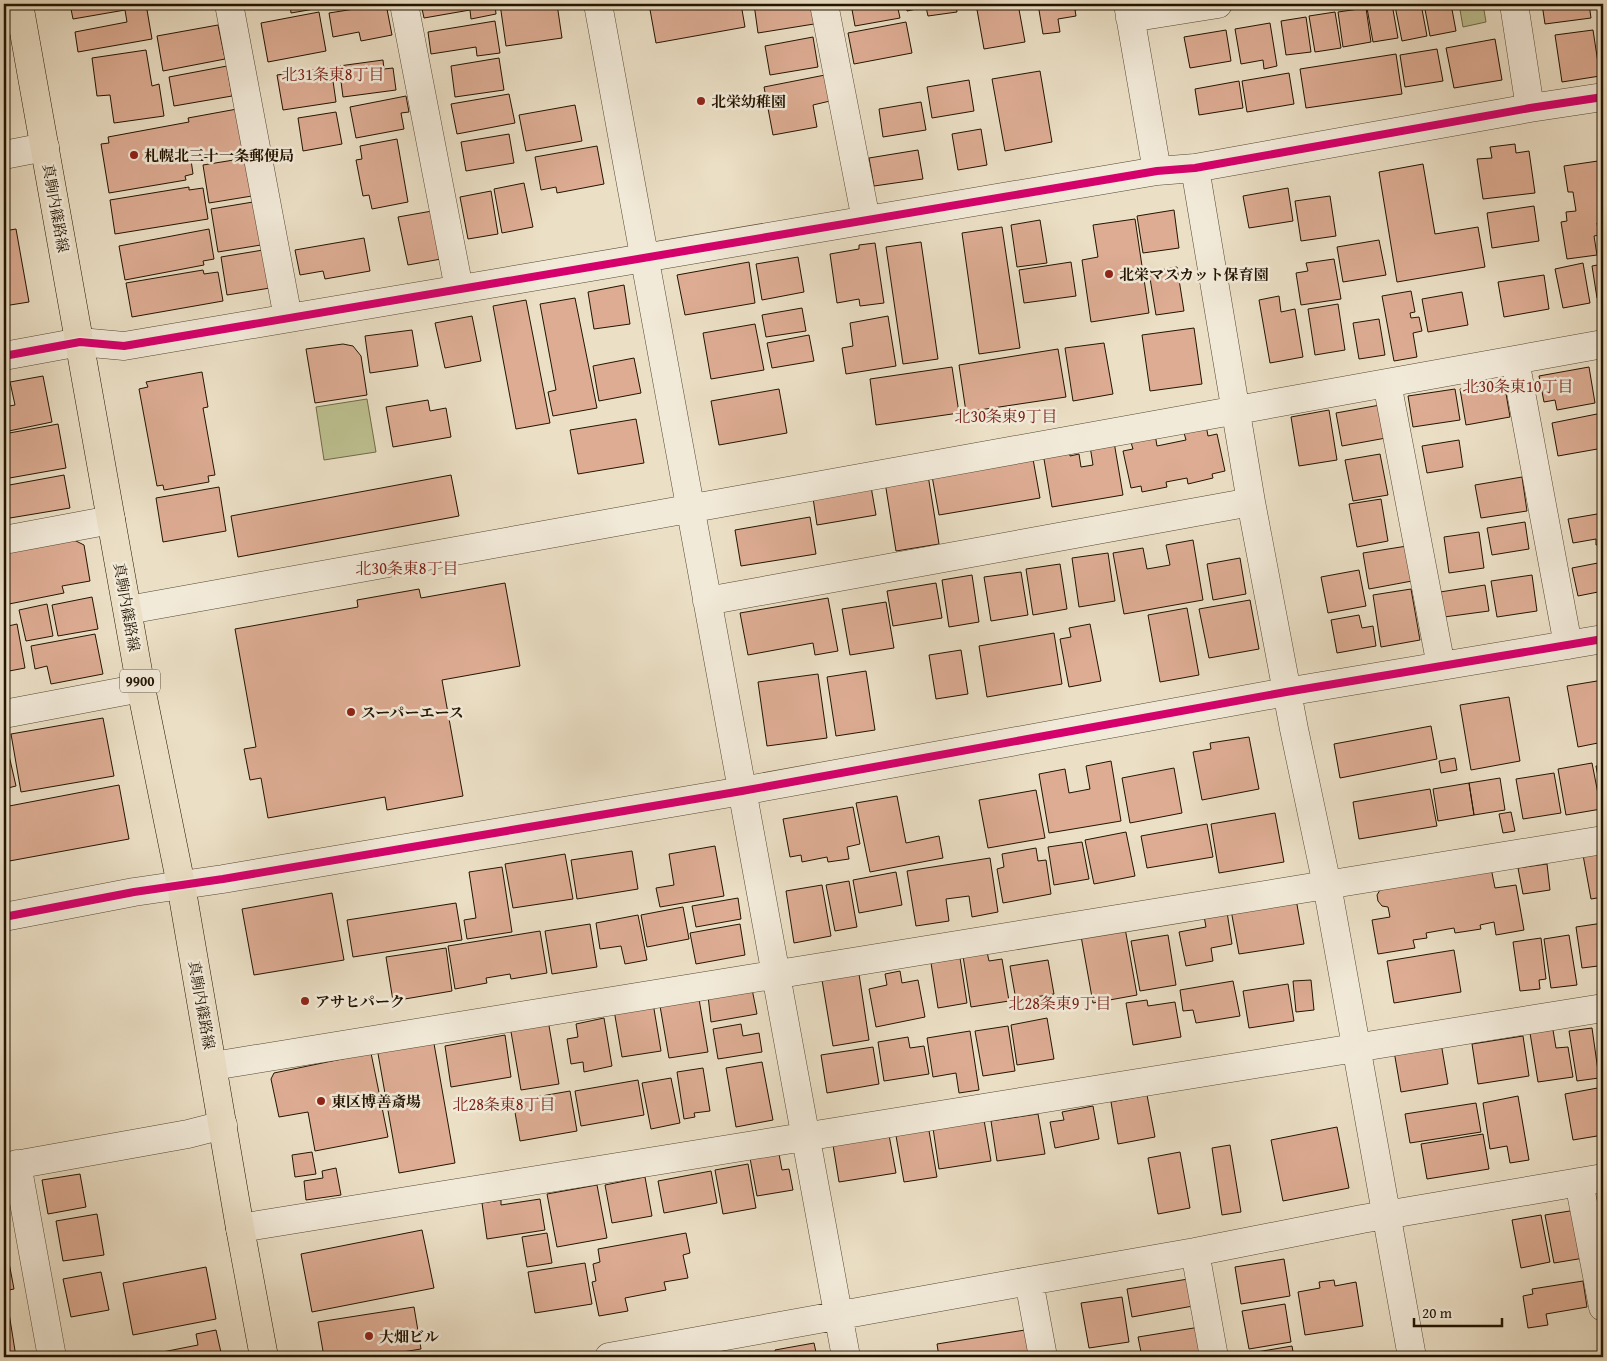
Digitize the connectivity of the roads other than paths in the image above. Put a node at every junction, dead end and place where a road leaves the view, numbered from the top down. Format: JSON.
{"nodes":[{"id":1,"x":20,"y":4,"type":"edge"},
{"id":2,"x":229,"y":4,"type":"edge"},
{"id":3,"x":404,"y":4,"type":"edge"},
{"id":4,"x":598,"y":4,"type":"edge"},
{"id":5,"x":824,"y":4,"type":"edge"},
{"id":6,"x":1218,"y":4,"type":"edge"},
{"id":7,"x":1514,"y":4,"type":"edge"},
{"id":8,"x":1129,"y":11,"type":"edge"},
{"id":9,"x":1603,"y":97,"type":"edge"},
{"id":10,"x":1530,"y":108,"type":"junction"},
{"id":11,"x":45,"y":147,"type":"junction"},
{"id":12,"x":4,"y":155,"type":"edge"},
{"id":13,"x":1195,"y":168,"type":"junction"},
{"id":14,"x":1157,"y":171,"type":"junction"},
{"id":15,"x":866,"y":220,"type":"junction"},
{"id":16,"x":644,"y":259,"type":"junction"},
{"id":17,"x":459,"y":289,"type":"junction"},
{"id":18,"x":288,"y":318,"type":"junction"},
{"id":19,"x":80,"y":342,"type":"junction"},
{"id":20,"x":1603,"y":344,"type":"edge"},
{"id":21,"x":4,"y":356,"type":"edge"},
{"id":22,"x":1515,"y":360,"type":"junction"},
{"id":23,"x":1387,"y":383,"type":"junction"},
{"id":24,"x":1234,"y":410,"type":"junction"},
{"id":25,"x":1251,"y":502,"type":"junction"},
{"id":26,"x":690,"y":508,"type":"junction"},
{"id":27,"x":111,"y":520,"type":"junction"},
{"id":28,"x":4,"y":540,"type":"edge"},
{"id":29,"x":707,"y":601,"type":"junction"},
{"id":30,"x":128,"y":610,"type":"junction"},
{"id":31,"x":1603,"y":639,"type":"edge"},
{"id":32,"x":1568,"y":645,"type":"junction"},
{"id":33,"x":1441,"y":666,"type":"junction"},
{"id":34,"x":142,"y":688,"type":"junction"},
{"id":35,"x":1286,"y":692,"type":"junction"},
{"id":36,"x":4,"y":714,"type":"edge"},
{"id":37,"x":742,"y":791,"type":"junction"},
{"id":38,"x":1603,"y":840,"type":"edge"},
{"id":39,"x":1327,"y":885,"type":"junction"},
{"id":40,"x":181,"y":886,"type":"junction"},
{"id":41,"x":4,"y":917,"type":"edge"},
{"id":42,"x":775,"y":975,"type":"junction"},
{"id":43,"x":1603,"y":1008,"type":"edge"},
{"id":44,"x":1356,"y":1048,"type":"junction"},
{"id":45,"x":213,"y":1066,"type":"junction"},
{"id":46,"x":223,"y":1125,"type":"junction"},
{"id":47,"x":805,"y":1136,"type":"junction"},
{"id":48,"x":10,"y":1165,"type":"edge"},
{"id":49,"x":1591,"y":1180,"type":"edge"},
{"id":50,"x":1387,"y":1215,"type":"junction"},
{"id":51,"x":240,"y":1228,"type":"junction"},
{"id":52,"x":1195,"y":1252,"type":"junction"},
{"id":53,"x":1029,"y":1280,"type":"junction"},
{"id":54,"x":1603,"y":1307,"type":"edge"},
{"id":55,"x":838,"y":1315,"type":"junction"},
{"id":56,"x":52,"y":1357,"type":"edge"},
{"id":57,"x":264,"y":1357,"type":"edge"},
{"id":58,"x":609,"y":1357,"type":"edge"},
{"id":59,"x":846,"y":1357,"type":"edge"},
{"id":60,"x":1043,"y":1357,"type":"edge"},
{"id":61,"x":1214,"y":1357,"type":"edge"},
{"id":62,"x":1412,"y":1357,"type":"edge"}],
"edges":[{"from":1,"to":11,"type":"main road","name":"真駒内篠路線","number":"9900"},
{"from":2,"to":18,"type":"street"},
{"from":3,"to":17,"type":"street"},
{"from":4,"to":16,"type":"street"},
{"from":5,"to":15,"type":"street"},
{"from":6,"to":8,"type":"street"},
{"from":7,"to":10,"type":"street"},
{"from":8,"to":14,"type":"street"},
{"from":9,"to":10,"type":"street"},
{"from":10,"to":13,"type":"street"},
{"from":11,"to":12,"type":"street"},
{"from":11,"to":19,"type":"main road","name":"真駒内篠路線","number":"9900"},
{"from":13,"to":14,"type":"street"},
{"from":13,"to":24,"type":"street"},
{"from":14,"to":15,"type":"street"},
{"from":15,"to":16,"type":"street"},
{"from":16,"to":17,"type":"street"},
{"from":16,"to":26,"type":"street"},
{"from":17,"to":18,"type":"street"},
{"from":18,"to":19,"type":"street"},
{"from":19,"to":21,"type":"street"},
{"from":19,"to":27,"type":"main road","name":"真駒内篠路線","number":"9900"},
{"from":20,"to":22,"type":"street"},
{"from":22,"to":23,"type":"street"},
{"from":22,"to":32,"type":"street"},
{"from":23,"to":24,"type":"street"},
{"from":23,"to":33,"type":"street"},
{"from":24,"to":25,"type":"street"},
{"from":24,"to":26,"type":"street"},
{"from":25,"to":29,"type":"street"},
{"from":25,"to":35,"type":"street"},
{"from":26,"to":29,"type":"street"},
{"from":26,"to":30,"type":"street"},
{"from":27,"to":28,"type":"street"},
{"from":27,"to":30,"type":"main road","name":"真駒内篠路線","number":"9900"},
{"from":29,"to":37,"type":"street"},
{"from":30,"to":34,"type":"main road","name":"真駒内篠路線","number":"9900"},
{"from":31,"to":32,"type":"street"},
{"from":32,"to":33,"type":"street"},
{"from":33,"to":35,"type":"street"},
{"from":34,"to":36,"type":"street"},
{"from":34,"to":40,"type":"main road","name":"真駒内篠路線","number":"9900"},
{"from":35,"to":37,"type":"street"},
{"from":35,"to":39,"type":"street"},
{"from":37,"to":40,"type":"street"},
{"from":37,"to":42,"type":"street"},
{"from":38,"to":39,"type":"street"},
{"from":39,"to":42,"type":"street"},
{"from":39,"to":44,"type":"street"},
{"from":40,"to":41,"type":"street"},
{"from":40,"to":45,"type":"main road","name":"真駒内篠路線","number":"9900"},
{"from":42,"to":45,"type":"street"},
{"from":42,"to":47,"type":"street"},
{"from":43,"to":44,"type":"street"},
{"from":44,"to":47,"type":"street"},
{"from":44,"to":50,"type":"street"},
{"from":45,"to":46,"type":"main road","name":"真駒内篠路線","number":"9900"},
{"from":46,"to":48,"type":"street"},
{"from":46,"to":51,"type":"main road","name":"真駒内篠路線","number":"9900"},
{"from":47,"to":51,"type":"street"},
{"from":47,"to":55,"type":"street"},
{"from":48,"to":56,"type":"street"},
{"from":49,"to":50,"type":"street"},
{"from":49,"to":54,"type":"street"},
{"from":50,"to":52,"type":"street"},
{"from":50,"to":62,"type":"street"},
{"from":51,"to":57,"type":"main road","name":"真駒内篠路線","number":"9900"},
{"from":52,"to":53,"type":"street"},
{"from":52,"to":61,"type":"street"},
{"from":53,"to":55,"type":"street"},
{"from":53,"to":60,"type":"street"},
{"from":55,"to":58,"type":"street"},
{"from":55,"to":59,"type":"street"}]}
